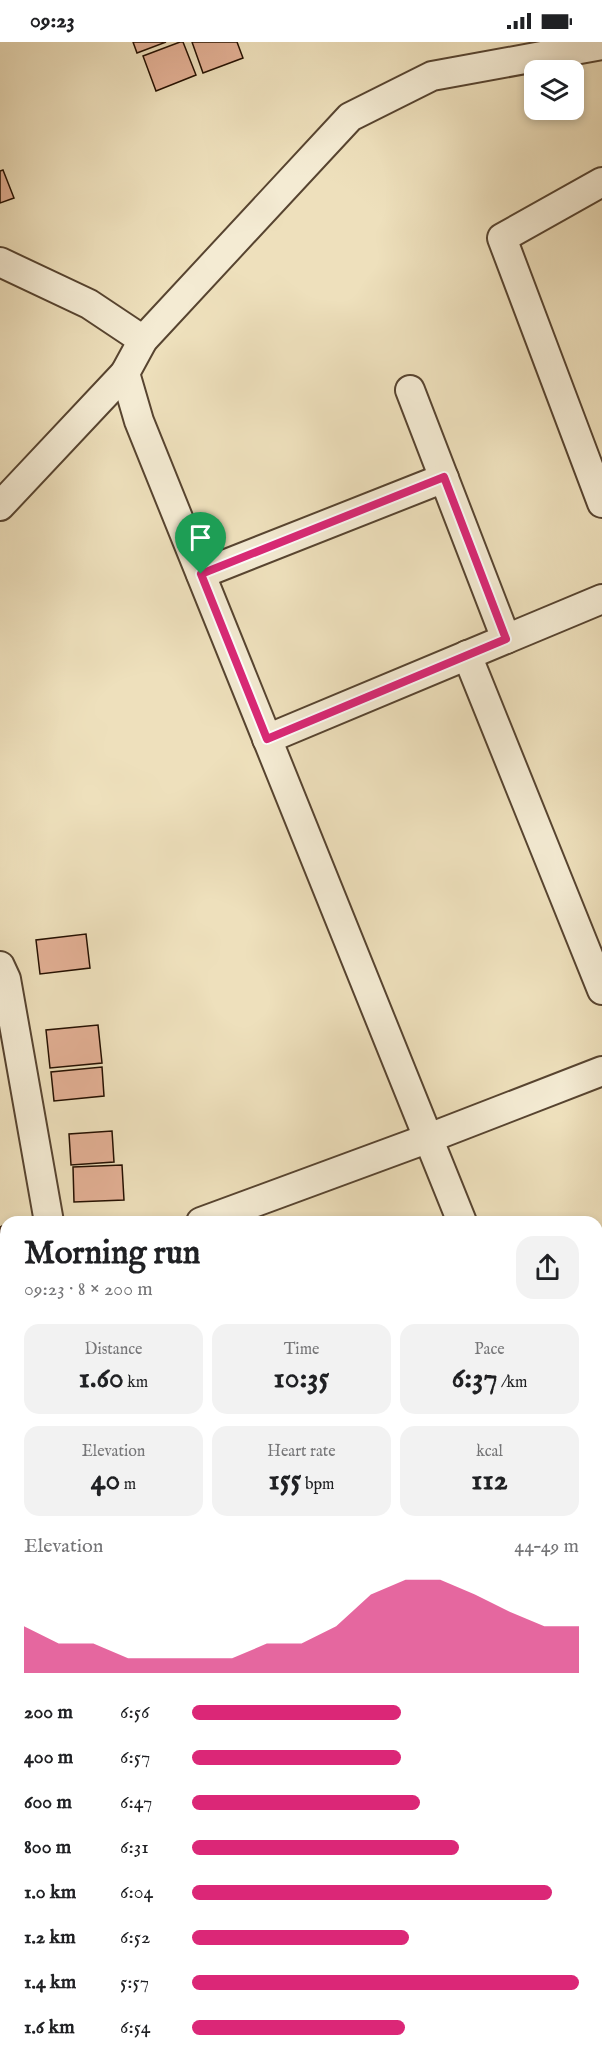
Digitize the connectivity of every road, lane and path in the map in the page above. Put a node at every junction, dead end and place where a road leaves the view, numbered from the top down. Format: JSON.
{"nodes":[{"id":1,"x":602,"y":45,"type":"edge"},
{"id":2,"x":602,"y":182,"type":"edge"},
{"id":3,"x":0,"y":262,"type":"edge"},
{"id":4,"x":143,"y":340,"type":"junction"},
{"id":5,"x":125,"y":373,"type":"junction"},
{"id":6,"x":410,"y":390,"type":"dead end"},
{"id":7,"x":444,"y":477,"type":"junction"},
{"id":8,"x":602,"y":503,"type":"edge"},
{"id":9,"x":0,"y":506,"type":"edge"},
{"id":10,"x":201,"y":574,"type":"junction"},
{"id":11,"x":602,"y":599,"type":"edge"},
{"id":12,"x":506,"y":639,"type":"junction"},
{"id":13,"x":467,"y":655,"type":"junction"},
{"id":14,"x":267,"y":739,"type":"junction"},
{"id":15,"x":0,"y":966,"type":"edge"},
{"id":16,"x":602,"y":990,"type":"edge"},
{"id":17,"x":602,"y":1071,"type":"edge"},
{"id":18,"x":429,"y":1138,"type":"junction"},
{"id":19,"x":48,"y":1216,"type":"edge"},
{"id":20,"x":217,"y":1216,"type":"edge"},
{"id":21,"x":460,"y":1216,"type":"edge"}],
"edges":[{"from":1,"to":4,"type":"street"},
{"from":2,"to":8,"type":"street"},
{"from":3,"to":4,"type":"street"},
{"from":4,"to":5,"type":"street"},
{"from":5,"to":9,"type":"street"},
{"from":5,"to":10,"type":"street"},
{"from":6,"to":7,"type":"street"},
{"from":7,"to":10,"type":"street"},
{"from":7,"to":12,"type":"street"},
{"from":10,"to":14,"type":"street"},
{"from":11,"to":12,"type":"street"},
{"from":12,"to":13,"type":"street"},
{"from":13,"to":14,"type":"street"},
{"from":13,"to":16,"type":"street"},
{"from":14,"to":18,"type":"street"},
{"from":15,"to":19,"type":"street"},
{"from":17,"to":18,"type":"street"},
{"from":18,"to":20,"type":"street"},
{"from":18,"to":21,"type":"street"}]}
